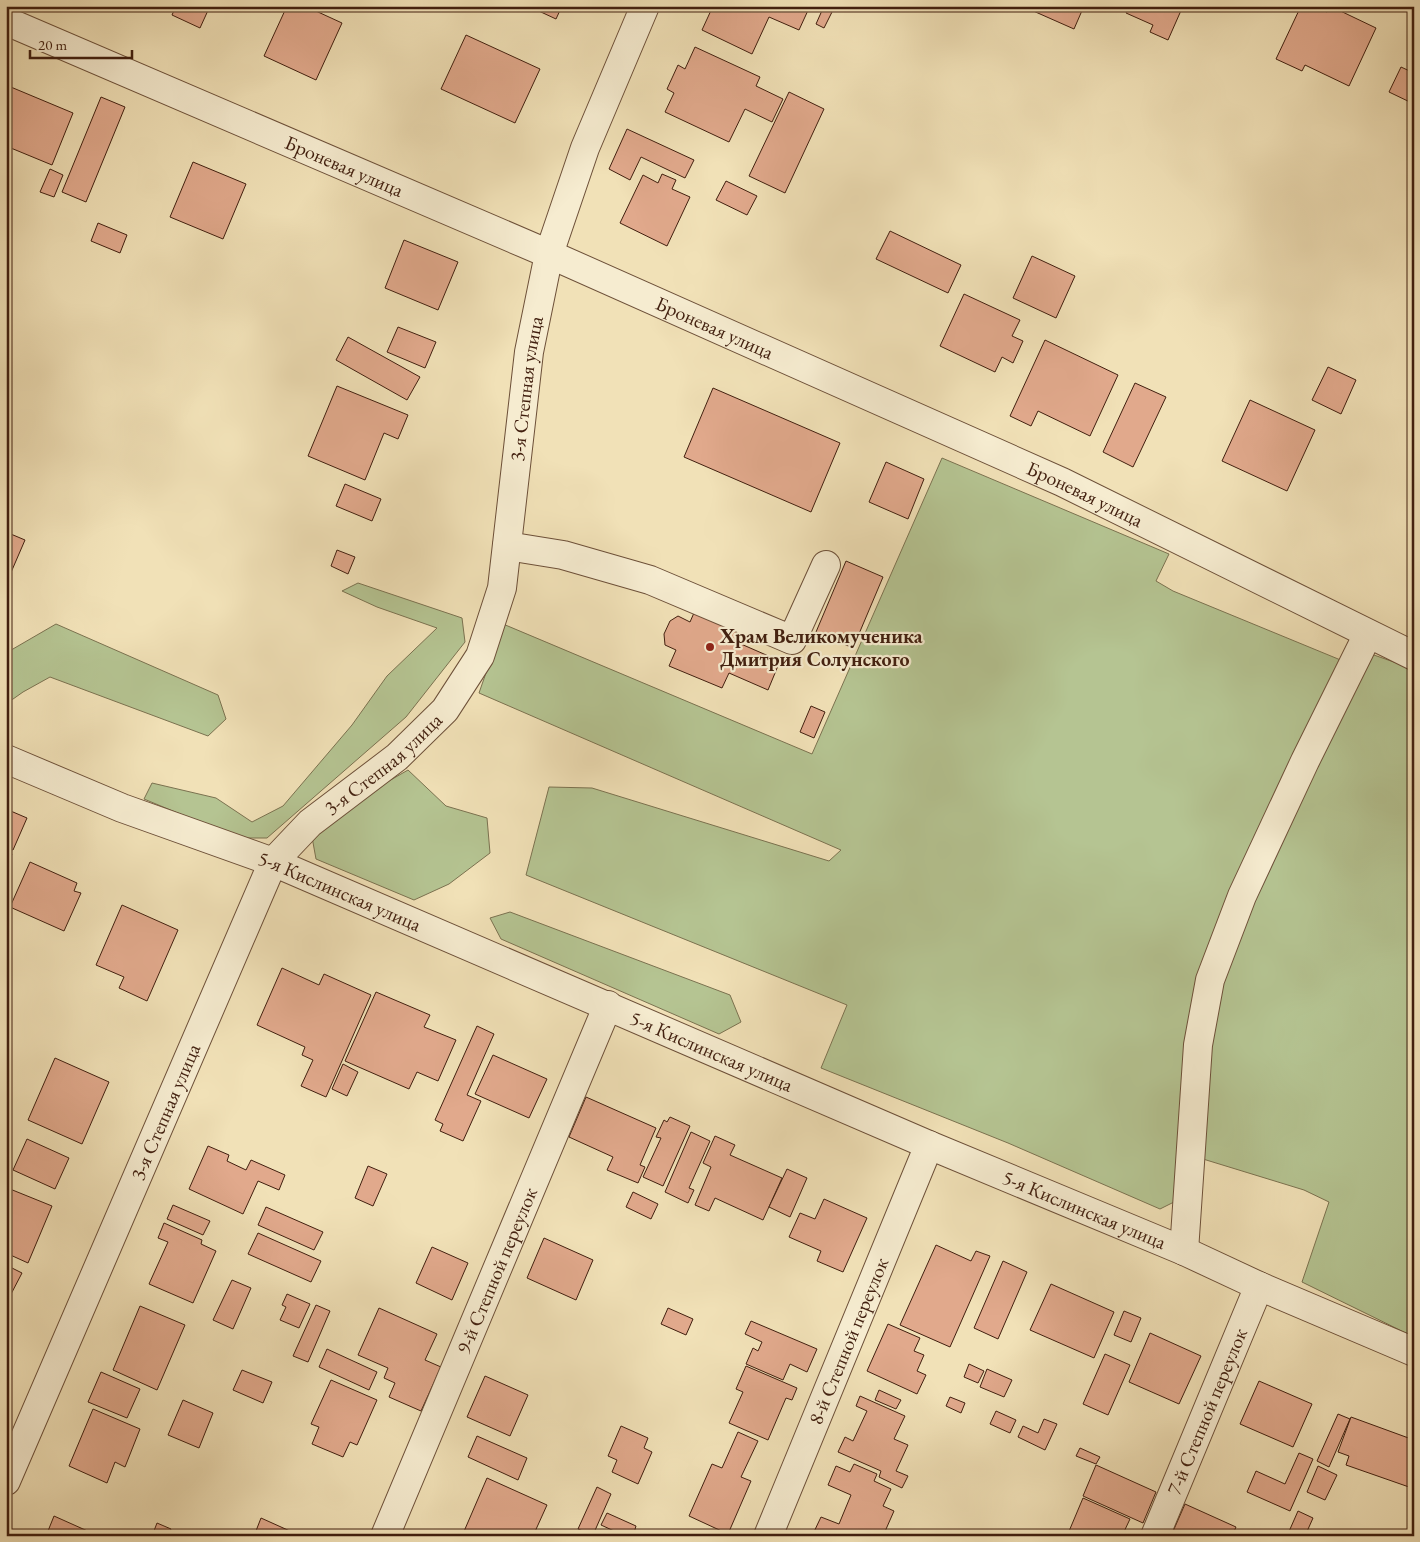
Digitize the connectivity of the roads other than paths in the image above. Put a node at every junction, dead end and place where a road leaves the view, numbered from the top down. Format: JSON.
{"nodes":[{"id":1,"x":645,"y":6,"type":"edge"},
{"id":2,"x":6,"y":21,"type":"edge"},
{"id":3,"x":549,"y":254,"type":"junction"},
{"id":4,"x":507,"y":546,"type":"junction"},
{"id":5,"x":826,"y":565,"type":"dead end"},
{"id":6,"x":1368,"y":634,"type":"junction"},
{"id":7,"x":1414,"y":656,"type":"edge"},
{"id":8,"x":6,"y":759,"type":"edge"},
{"id":9,"x":274,"y":862,"type":"junction"},
{"id":10,"x":608,"y":1005,"type":"junction"},
{"id":11,"x":929,"y":1145,"type":"junction"},
{"id":12,"x":1184,"y":1251,"type":"junction"},
{"id":13,"x":1259,"y":1286,"type":"junction"},
{"id":14,"x":1414,"y":1352,"type":"edge"},
{"id":15,"x":6,"y":1481,"type":"edge"},
{"id":16,"x":385,"y":1536,"type":"edge"},
{"id":17,"x":768,"y":1536,"type":"edge"},
{"id":18,"x":1155,"y":1536,"type":"edge"}],
"edges":[{"from":1,"to":3,"type":"street","name":"3-я Степная улица"},
{"from":2,"to":3,"type":"street","name":"Броневая улица"},
{"from":3,"to":4,"type":"street","name":"3-я Степная улица"},
{"from":3,"to":6,"type":"street","name":"Броневая улица"},
{"from":4,"to":5,"type":"street"},
{"from":4,"to":9,"type":"street","name":"3-я Степная улица"},
{"from":6,"to":7,"type":"street","name":"Броневая улица"},
{"from":6,"to":12,"type":"street"},
{"from":8,"to":9,"type":"street","name":"5-я Кислинская улица"},
{"from":9,"to":10,"type":"street","name":"5-я Кислинская улица"},
{"from":9,"to":15,"type":"street","name":"3-я Степная улица"},
{"from":10,"to":11,"type":"street","name":"5-я Кислинская улица"},
{"from":10,"to":16,"type":"street","name":"9-й Степной переулок"},
{"from":11,"to":12,"type":"street","name":"5-я Кислинская улица"},
{"from":11,"to":17,"type":"street","name":"8-й Степной переулок"},
{"from":12,"to":13,"type":"street","name":"5-я Кислинская улица"},
{"from":13,"to":14,"type":"street","name":"5-я Кислинская улица"},
{"from":13,"to":18,"type":"street","name":"7-й Степной переулок"}]}
